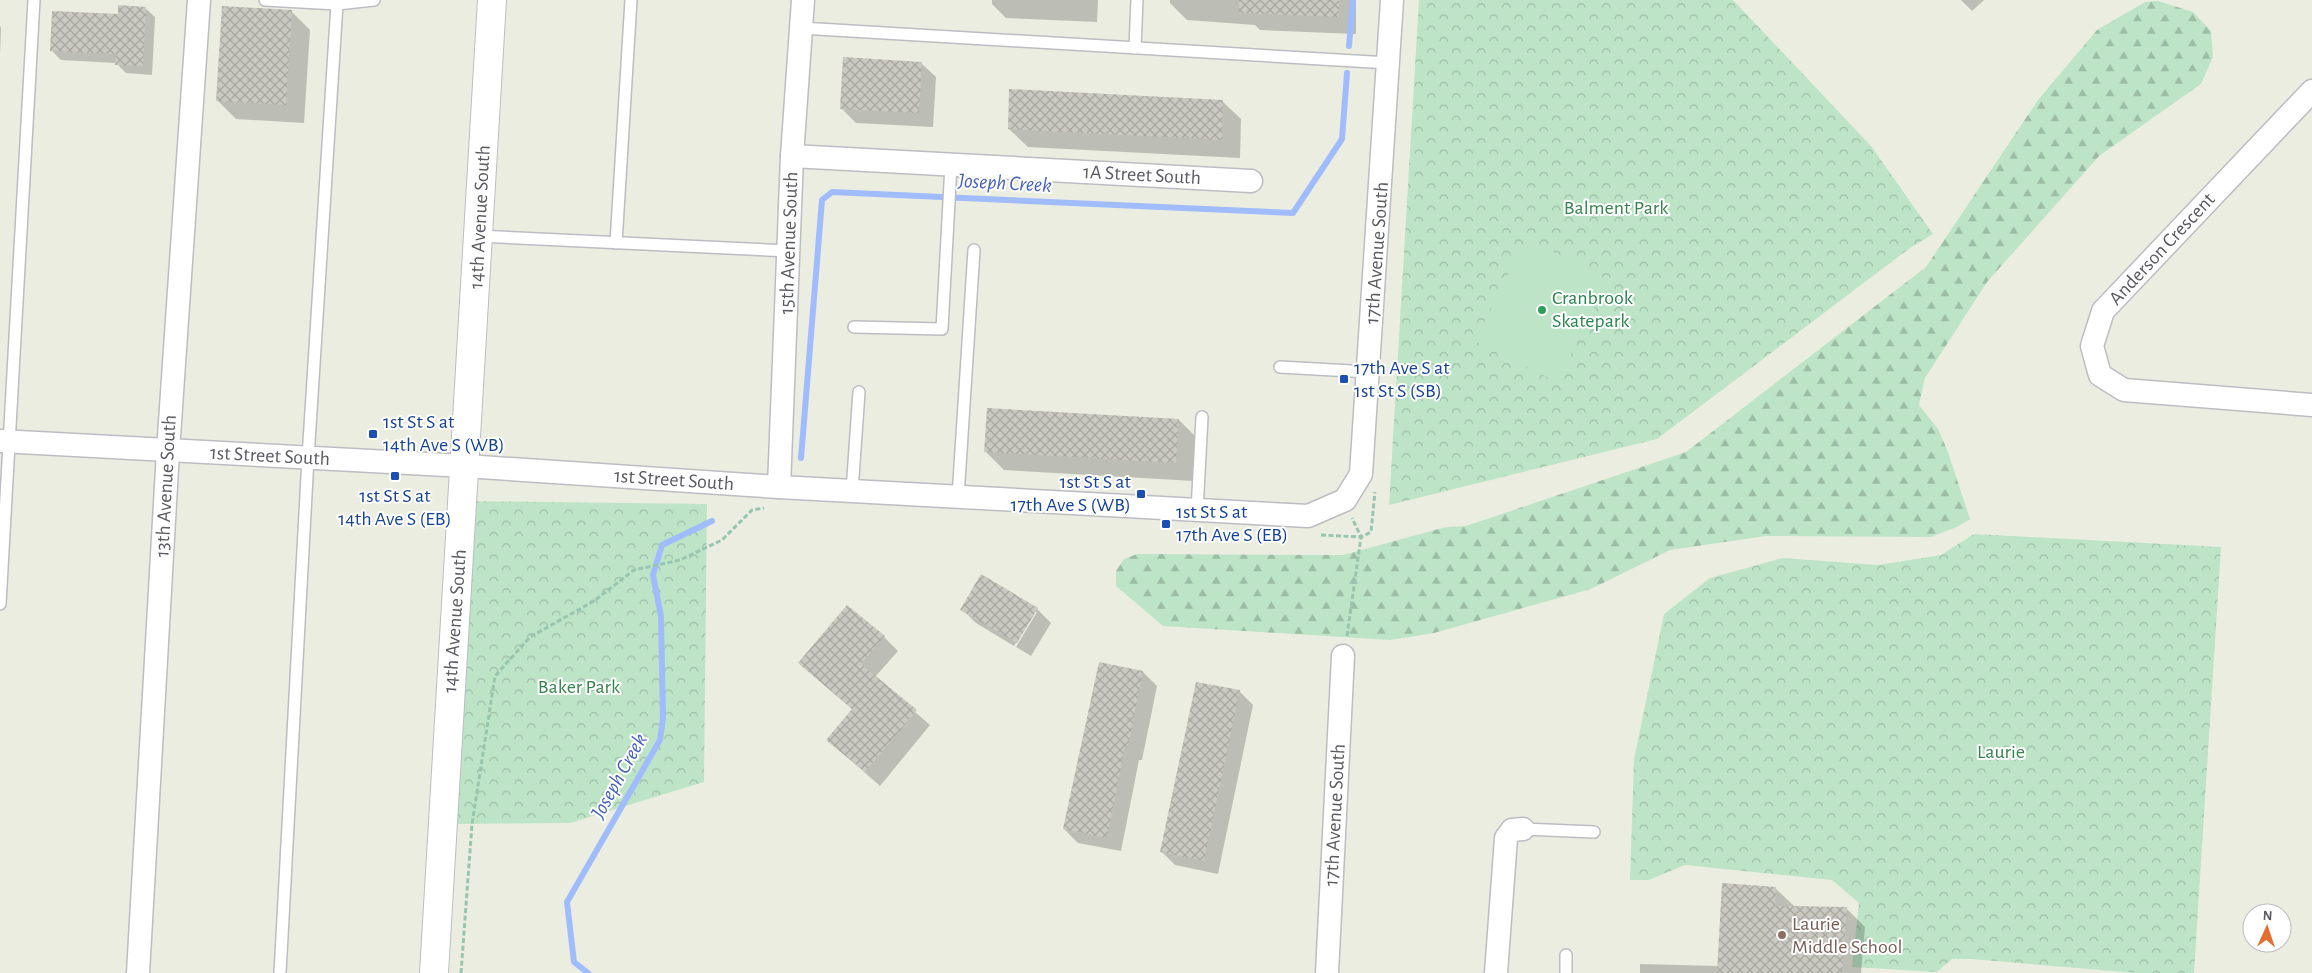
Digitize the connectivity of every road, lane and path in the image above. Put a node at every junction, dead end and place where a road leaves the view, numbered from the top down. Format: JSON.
{"nodes":[{"id":1,"x":34,"y":0,"type":"edge"},
{"id":2,"x":199,"y":0,"type":"edge"},
{"id":3,"x":265,"y":0,"type":"edge"},
{"id":4,"x":374,"y":0,"type":"edge"},
{"id":5,"x":492,"y":0,"type":"edge"},
{"id":6,"x":631,"y":0,"type":"edge"},
{"id":7,"x":803,"y":0,"type":"edge"},
{"id":8,"x":1137,"y":0,"type":"edge"},
{"id":9,"x":1392,"y":0,"type":"edge"},
{"id":10,"x":338,"y":4,"type":"junction"},
{"id":11,"x":801,"y":28,"type":"junction"},
{"id":12,"x":1135,"y":48,"type":"junction"},
{"id":13,"x":1389,"y":63,"type":"junction"},
{"id":14,"x":2312,"y":91,"type":"edge"},
{"id":15,"x":792,"y":156,"type":"junction"},
{"id":16,"x":951,"y":164,"type":"junction"},
{"id":17,"x":1252,"y":181,"type":"dead end"},
{"id":18,"x":478,"y":236,"type":"junction"},
{"id":19,"x":616,"y":243,"type":"junction"},
{"id":20,"x":974,"y":250,"type":"dead end"},
{"id":21,"x":789,"y":251,"type":"junction"},
{"id":22,"x":854,"y":327,"type":"dead end"},
{"id":23,"x":1280,"y":367,"type":"dead end"},
{"id":24,"x":1369,"y":372,"type":"junction"},
{"id":25,"x":858,"y":392,"type":"dead end"},
{"id":26,"x":2312,"y":405,"type":"edge"},
{"id":27,"x":1202,"y":417,"type":"dead end"},
{"id":28,"x":4,"y":442,"type":"edge"},
{"id":29,"x":168,"y":451,"type":"junction"},
{"id":30,"x":308,"y":459,"type":"junction"},
{"id":31,"x":465,"y":466,"type":"junction"},
{"id":32,"x":779,"y":487,"type":"junction"},
{"id":33,"x":852,"y":491,"type":"junction"},
{"id":34,"x":958,"y":497,"type":"junction"},
{"id":35,"x":1345,"y":500,"type":"junction"},
{"id":36,"x":1197,"y":510,"type":"junction"},
{"id":37,"x":0,"y":604,"type":"edge"},
{"id":38,"x":1348,"y":629,"type":"dead end"},
{"id":39,"x":1343,"y":656,"type":"dead end"},
{"id":40,"x":1523,"y":829,"type":"joint"},
{"id":41,"x":1594,"y":832,"type":"dead end"},
{"id":42,"x":1566,"y":954,"type":"dead end"},
{"id":43,"x":138,"y":973,"type":"edge"},
{"id":44,"x":280,"y":973,"type":"edge"},
{"id":45,"x":434,"y":973,"type":"edge"},
{"id":46,"x":1327,"y":973,"type":"edge"},
{"id":47,"x":1496,"y":973,"type":"edge"},
{"id":48,"x":1566,"y":973,"type":"edge"}],
"edges":[{"from":1,"to":28,"type":"lane"},
{"from":2,"to":29,"type":"street","name":"13th Avenue South"},
{"from":3,"to":10,"type":"lane"},
{"from":4,"to":10,"type":"lane"},
{"from":5,"to":18,"type":"street","name":"14th Avenue South"},
{"from":6,"to":19,"type":"lane"},
{"from":7,"to":11,"type":"street","name":"15th Avenue South"},
{"from":8,"to":12,"type":"lane"},
{"from":9,"to":13,"type":"street","name":"17th Avenue South"},
{"from":10,"to":30,"type":"lane"},
{"from":11,"to":12,"type":"lane"},
{"from":11,"to":15,"type":"street","name":"15th Avenue South"},
{"from":12,"to":13,"type":"lane"},
{"from":13,"to":24,"type":"street","name":"17th Avenue South"},
{"from":14,"to":26,"type":"street","name":"Anderson Crescent"},
{"from":15,"to":16,"type":"street","name":"1A Street South"},
{"from":15,"to":21,"type":"street","name":"15th Avenue South"},
{"from":16,"to":17,"type":"street","name":"1A Street South"},
{"from":16,"to":22,"type":"lane"},
{"from":18,"to":19,"type":"lane"},
{"from":18,"to":31,"type":"street","name":"14th Avenue South"},
{"from":19,"to":21,"type":"lane"},
{"from":20,"to":34,"type":"lane"},
{"from":21,"to":32,"type":"street","name":"15th Avenue South"},
{"from":23,"to":24,"type":"lane"},
{"from":24,"to":35,"type":"street","name":"17th Avenue South"},
{"from":25,"to":33,"type":"lane"},
{"from":27,"to":36,"type":"lane"},
{"from":28,"to":29,"type":"street","name":"1st Street South"},
{"from":28,"to":37,"type":"lane"},
{"from":29,"to":30,"type":"street","name":"1st Street South"},
{"from":29,"to":43,"type":"street","name":"13th Avenue South"},
{"from":30,"to":31,"type":"street","name":"1st Street South"},
{"from":30,"to":44,"type":"lane"},
{"from":31,"to":32,"type":"street","name":"1st Street South"},
{"from":31,"to":45,"type":"street","name":"14th Avenue South"},
{"from":32,"to":33,"type":"street","name":"1st Street South"},
{"from":33,"to":34,"type":"street","name":"1st Street South"},
{"from":34,"to":36,"type":"street","name":"1st Street South"},
{"from":35,"to":36,"type":"street","name":"1st Street South"},
{"from":35,"to":38,"type":"path"},
{"from":39,"to":46,"type":"street","name":"17th Avenue South"},
{"from":40,"to":41,"type":"lane"},
{"from":40,"to":47,"type":"street"},
{"from":42,"to":48,"type":"lane"}]}
